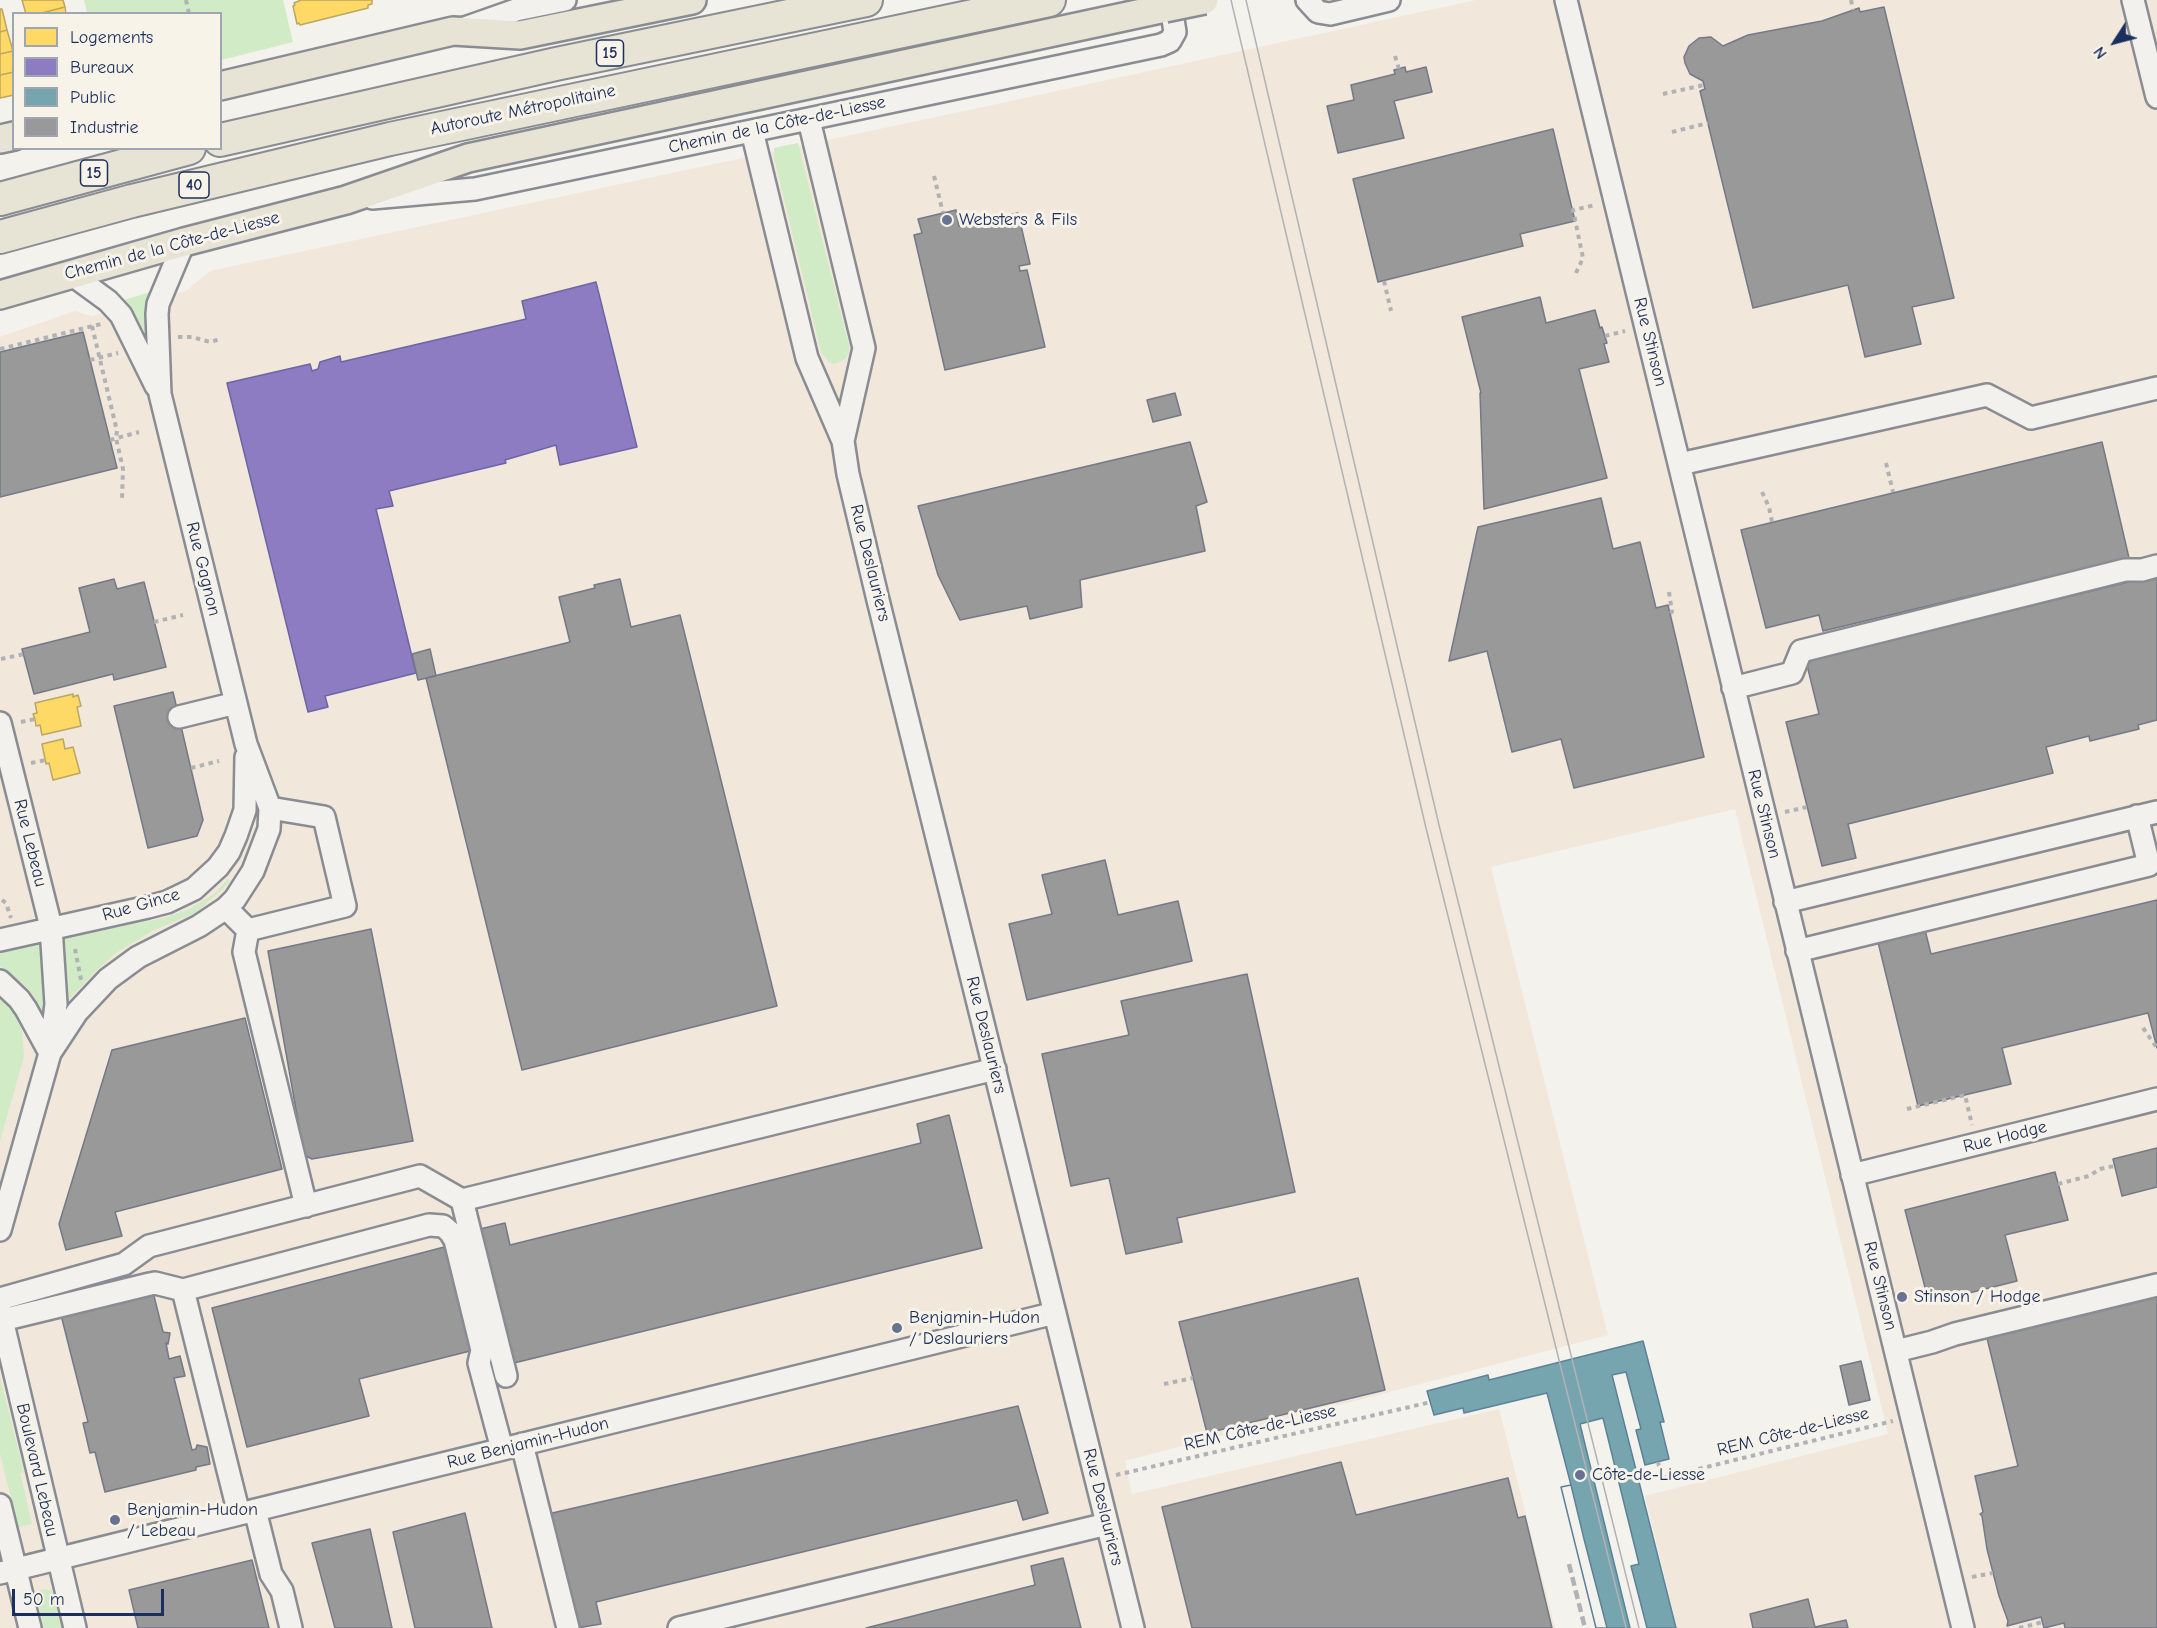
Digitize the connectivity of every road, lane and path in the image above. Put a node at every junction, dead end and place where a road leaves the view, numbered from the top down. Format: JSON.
{"nodes":[{"id":1,"x":565,"y":0,"type":"edge"},
{"id":2,"x":692,"y":0,"type":"edge"},
{"id":3,"x":865,"y":0,"type":"edge"},
{"id":4,"x":1049,"y":0,"type":"edge"},
{"id":5,"x":1170,"y":0,"type":"edge"},
{"id":6,"x":1204,"y":0,"type":"edge"},
{"id":7,"x":1307,"y":0,"type":"edge"},
{"id":8,"x":1389,"y":0,"type":"edge"},
{"id":9,"x":1566,"y":0,"type":"edge"},
{"id":10,"x":1851,"y":0,"type":"edge"},
{"id":11,"x":2133,"y":0,"type":"edge"},
{"id":12,"x":1853,"y":10,"type":"dead end"},
{"id":13,"x":453,"y":32,"type":"junction"},
{"id":14,"x":1395,"y":56,"type":"dead end"},
{"id":15,"x":1399,"y":69,"type":"dead end"},
{"id":16,"x":1704,"y":85,"type":"dead end"},
{"id":17,"x":222,"y":86,"type":"edge"},
{"id":18,"x":1663,"y":94,"type":"dead end"},
{"id":19,"x":2157,"y":98,"type":"edge"},
{"id":20,"x":809,"y":120,"type":"junction"},
{"id":21,"x":1708,"y":123,"type":"dead end"},
{"id":22,"x":752,"y":131,"type":"junction"},
{"id":23,"x":1672,"y":132,"type":"dead end"},
{"id":24,"x":390,"y":139,"type":"joint"},
{"id":25,"x":222,"y":140,"type":"edge"},
{"id":26,"x":182,"y":150,"type":"edge"},
{"id":27,"x":934,"y":176,"type":"dead end"},
{"id":28,"x":0,"y":199,"type":"edge"},
{"id":29,"x":346,"y":200,"type":"junction"},
{"id":30,"x":1595,"y":206,"type":"dead end"},
{"id":31,"x":943,"y":213,"type":"dead end"},
{"id":32,"x":0,"y":237,"type":"edge"},
{"id":33,"x":184,"y":242,"type":"junction"},
{"id":34,"x":1576,"y":273,"type":"dead end"},
{"id":35,"x":72,"y":274,"type":"junction"},
{"id":36,"x":1384,"y":281,"type":"dead end"},
{"id":37,"x":0,"y":295,"type":"edge"},
{"id":38,"x":1391,"y":311,"type":"dead end"},
{"id":39,"x":108,"y":322,"type":"dead end"},
{"id":40,"x":92,"y":326,"type":"junction"},
{"id":41,"x":1625,"y":331,"type":"dead end"},
{"id":42,"x":1605,"y":336,"type":"dead end"},
{"id":43,"x":177,"y":337,"type":"dead end"},
{"id":44,"x":220,"y":339,"type":"dead end"},
{"id":45,"x":0,"y":349,"type":"edge"},
{"id":46,"x":119,"y":352,"type":"dead end"},
{"id":47,"x":99,"y":358,"type":"junction"},
{"id":48,"x":90,"y":360,"type":"dead end"},
{"id":49,"x":2157,"y":388,"type":"edge"},
{"id":50,"x":160,"y":394,"type":"junction"},
{"id":51,"x":139,"y":432,"type":"dead end"},
{"id":52,"x":116,"y":438,"type":"junction"},
{"id":53,"x":110,"y":440,"type":"dead end"},
{"id":54,"x":843,"y":441,"type":"junction"},
{"id":55,"x":1886,"y":463,"type":"dead end"},
{"id":56,"x":1680,"y":465,"type":"junction"},
{"id":57,"x":1762,"y":492,"type":"dead end"},
{"id":58,"x":1893,"y":492,"type":"dead end"},
{"id":59,"x":122,"y":499,"type":"dead end"},
{"id":60,"x":1772,"y":522,"type":"dead end"},
{"id":61,"x":2157,"y":566,"type":"edge"},
{"id":62,"x":1669,"y":592,"type":"dead end"},
{"id":63,"x":1670,"y":613,"type":"dead end"},
{"id":64,"x":183,"y":615,"type":"dead end"},
{"id":65,"x":154,"y":622,"type":"dead end"},
{"id":66,"x":24,"y":654,"type":"dead end"},
{"id":67,"x":1,"y":659,"type":"edge"},
{"id":68,"x":1733,"y":688,"type":"junction"},
{"id":69,"x":236,"y":703,"type":"junction"},
{"id":70,"x":179,"y":717,"type":"dead end"},
{"id":71,"x":34,"y":719,"type":"dead end"},
{"id":72,"x":8,"y":723,"type":"edge"},
{"id":73,"x":246,"y":744,"type":"junction"},
{"id":74,"x":46,"y":760,"type":"dead end"},
{"id":75,"x":219,"y":761,"type":"dead end"},
{"id":76,"x":27,"y":764,"type":"dead end"},
{"id":77,"x":191,"y":768,"type":"dead end"},
{"id":78,"x":1807,"y":807,"type":"dead end"},
{"id":79,"x":270,"y":808,"type":"junction"},
{"id":80,"x":1785,"y":812,"type":"dead end"},
{"id":81,"x":2147,"y":814,"type":"edge"},
{"id":82,"x":2,"y":900,"type":"dead end"},
{"id":83,"x":1785,"y":902,"type":"junction"},
{"id":84,"x":226,"y":908,"type":"junction"},
{"id":85,"x":13,"y":923,"type":"dead end"},
{"id":86,"x":51,"y":927,"type":"junction"},
{"id":87,"x":248,"y":930,"type":"junction"},
{"id":88,"x":0,"y":940,"type":"edge"},
{"id":89,"x":74,"y":947,"type":"dead end"},
{"id":90,"x":1797,"y":951,"type":"junction"},
{"id":91,"x":0,"y":981,"type":"edge"},
{"id":92,"x":82,"y":986,"type":"dead end"},
{"id":93,"x":2144,"y":1028,"type":"dead end"},
{"id":94,"x":2157,"y":1048,"type":"edge"},
{"id":95,"x":50,"y":1053,"type":"junction"},
{"id":96,"x":995,"y":1069,"type":"junction"},
{"id":97,"x":2157,"y":1099,"type":"edge"},
{"id":98,"x":1907,"y":1109,"type":"dead end"},
{"id":99,"x":1972,"y":1126,"type":"dead end"},
{"id":100,"x":2114,"y":1167,"type":"dead end"},
{"id":101,"x":9,"y":1175,"type":"edge"},
{"id":102,"x":1852,"y":1175,"type":"junction"},
{"id":103,"x":2058,"y":1184,"type":"dead end"},
{"id":104,"x":462,"y":1200,"type":"junction"},
{"id":105,"x":306,"y":1206,"type":"junction"},
{"id":106,"x":0,"y":1230,"type":"edge"},
{"id":107,"x":2157,"y":1285,"type":"edge"},
{"id":108,"x":183,"y":1290,"type":"junction"},
{"id":109,"x":0,"y":1310,"type":"edge"},
{"id":110,"x":1055,"y":1313,"type":"junction"},
{"id":111,"x":1896,"y":1351,"type":"junction"},
{"id":112,"x":506,"y":1376,"type":"dead end"},
{"id":113,"x":1193,"y":1378,"type":"dead end"},
{"id":114,"x":1164,"y":1384,"type":"dead end"},
{"id":115,"x":1431,"y":1402,"type":"dead end"},
{"id":116,"x":1912,"y":1417,"type":"junction"},
{"id":117,"x":522,"y":1444,"type":"junction"},
{"id":118,"x":502,"y":1449,"type":"junction"},
{"id":119,"x":1658,"y":1462,"type":"dead end"},
{"id":120,"x":1096,"y":1480,"type":"junction"},
{"id":121,"x":0,"y":1505,"type":"edge"},
{"id":122,"x":247,"y":1512,"type":"junction"},
{"id":123,"x":1107,"y":1524,"type":"junction"},
{"id":124,"x":58,"y":1558,"type":"junction"},
{"id":125,"x":8,"y":1571,"type":"edge"},
{"id":126,"x":1993,"y":1573,"type":"dead end"},
{"id":127,"x":1972,"y":1577,"type":"dead end"},
{"id":128,"x":2043,"y":1622,"type":"dead end"},
{"id":129,"x":2028,"y":1627,"type":"edge"},
{"id":130,"x":30,"y":1628,"type":"edge"},
{"id":131,"x":75,"y":1628,"type":"edge"},
{"id":132,"x":291,"y":1628,"type":"edge"},
{"id":133,"x":568,"y":1628,"type":"edge"},
{"id":134,"x":679,"y":1628,"type":"edge"},
{"id":135,"x":1133,"y":1628,"type":"edge"},
{"id":136,"x":1963,"y":1628,"type":"edge"},
{"id":137,"x":2019,"y":1628,"type":"edge"}],
"edges":[{"from":1,"to":13,"type":"street"},
{"from":2,"to":13,"type":"main road"},
{"from":3,"to":25,"type":"highway","name":"Autoroute Métropolitaine","number":"15"},
{"from":4,"to":24,"type":"highway","name":"Autoroute Métropolitaine","number":"15"},
{"from":5,"to":20,"type":"street","name":"Chemin de la Côte-de-Liesse"},
{"from":6,"to":29,"type":"main road","name":"Chemin de la Côte-de-Liesse","bridge":true},
{"from":7,"to":8,"type":"street"},
{"from":9,"to":56,"type":"street","name":"Rue Stinson"},
{"from":10,"to":12,"type":"path"},
{"from":11,"to":19,"type":"street"},
{"from":13,"to":17,"type":"main road"},
{"from":14,"to":15,"type":"path"},
{"from":16,"to":18,"type":"path"},
{"from":20,"to":22,"type":"street","name":"Chemin de la Côte-de-Liesse"},
{"from":20,"to":54,"type":"street","name":"Rue Deslauriers"},
{"from":21,"to":23,"type":"path"},
{"from":22,"to":29,"type":"street","name":"Chemin de la Côte-de-Liesse"},
{"from":22,"to":54,"type":"street","name":"Rue Deslauriers"},
{"from":24,"to":32,"type":"highway","name":"Autoroute Métropolitaine","number":"40"},
{"from":26,"to":28,"type":"highway","number":"15"},
{"from":27,"to":31,"type":"path"},
{"from":29,"to":33,"type":"main road","name":"Chemin de la Côte-de-Liesse"},
{"from":30,"to":34,"type":"path"},
{"from":33,"to":35,"type":"main road","name":"Chemin de la Côte-de-Liesse"},
{"from":33,"to":50,"type":"street","name":"Rue Gagnon"},
{"from":35,"to":37,"type":"main road","name":"Chemin de la Côte-de-Liesse"},
{"from":35,"to":50,"type":"street","name":"Rue Gagnon"},
{"from":36,"to":38,"type":"path"},
{"from":39,"to":40,"type":"path"},
{"from":40,"to":45,"type":"path"},
{"from":40,"to":47,"type":"path"},
{"from":41,"to":42,"type":"path"},
{"from":43,"to":44,"type":"path"},
{"from":46,"to":47,"type":"path"},
{"from":47,"to":48,"type":"path"},
{"from":47,"to":52,"type":"path"},
{"from":49,"to":56,"type":"street"},
{"from":50,"to":69,"type":"street","name":"Rue Gagnon"},
{"from":51,"to":52,"type":"path"},
{"from":52,"to":53,"type":"path"},
{"from":52,"to":59,"type":"path"},
{"from":54,"to":96,"type":"street","name":"Rue Deslauriers"},
{"from":55,"to":58,"type":"path"},
{"from":56,"to":68,"type":"street","name":"Rue Stinson"},
{"from":57,"to":60,"type":"path"},
{"from":61,"to":68,"type":"street"},
{"from":62,"to":63,"type":"path"},
{"from":64,"to":65,"type":"path"},
{"from":66,"to":67,"type":"path"},
{"from":68,"to":83,"type":"street","name":"Rue Stinson"},
{"from":69,"to":70,"type":"street"},
{"from":69,"to":73,"type":"street","name":"Rue Gagnon"},
{"from":71,"to":72,"type":"path"},
{"from":72,"to":86,"type":"street","name":"Rue Lebeau"},
{"from":73,"to":79,"type":"street"},
{"from":73,"to":86,"type":"street","name":"Rue Gince"},
{"from":74,"to":76,"type":"path"},
{"from":75,"to":77,"type":"path"},
{"from":78,"to":80,"type":"path"},
{"from":79,"to":84,"type":"street"},
{"from":79,"to":87,"type":"street"},
{"from":81,"to":83,"type":"street"},
{"from":81,"to":90,"type":"street"},
{"from":82,"to":85,"type":"path"},
{"from":83,"to":90,"type":"street","name":"Rue Stinson"},
{"from":84,"to":87,"type":"street"},
{"from":84,"to":95,"type":"street"},
{"from":86,"to":88,"type":"street","name":"Rue Gince"},
{"from":86,"to":95,"type":"street"},
{"from":87,"to":105,"type":"street"},
{"from":89,"to":92,"type":"path"},
{"from":90,"to":102,"type":"street","name":"Rue Stinson"},
{"from":91,"to":95,"type":"street"},
{"from":93,"to":94,"type":"path"},
{"from":95,"to":101,"type":"street"},
{"from":96,"to":104,"type":"street"},
{"from":96,"to":110,"type":"street","name":"Rue Deslauriers"},
{"from":97,"to":102,"type":"street","name":"Rue Hodge"},
{"from":98,"to":99,"type":"path"},
{"from":100,"to":103,"type":"path"},
{"from":101,"to":106,"type":"street"},
{"from":102,"to":111,"type":"street","name":"Rue Stinson"},
{"from":104,"to":105,"type":"street"},
{"from":104,"to":112,"type":"street"},
{"from":105,"to":109,"type":"street"},
{"from":107,"to":111,"type":"street"},
{"from":108,"to":109,"type":"street"},
{"from":108,"to":118,"type":"street"},
{"from":108,"to":122,"type":"street"},
{"from":109,"to":124,"type":"street","name":"Boulevard Lebeau"},
{"from":110,"to":117,"type":"street","name":"Rue Benjamin-Hudon"},
{"from":110,"to":120,"type":"street","name":"Rue Deslauriers"},
{"from":111,"to":116,"type":"street","name":"Rue Stinson"},
{"from":113,"to":114,"type":"path"},
{"from":115,"to":120,"type":"path","name":"REM Côte-de-Liesse"},
{"from":116,"to":119,"type":"path","name":"REM Côte-de-Liesse"},
{"from":116,"to":136,"type":"street","name":"Rue Stinson"},
{"from":117,"to":118,"type":"street","name":"Rue Benjamin-Hudon"},
{"from":117,"to":133,"type":"street"},
{"from":118,"to":122,"type":"street","name":"Rue Benjamin-Hudon"},
{"from":120,"to":123,"type":"street","name":"Rue Deslauriers"},
{"from":121,"to":125,"type":"street"},
{"from":122,"to":124,"type":"street","name":"Rue Benjamin-Hudon"},
{"from":122,"to":132,"type":"street"},
{"from":123,"to":134,"type":"street"},
{"from":123,"to":135,"type":"street","name":"Rue Deslauriers"},
{"from":124,"to":125,"type":"street","name":"Rue Benjamin-Hudon"},
{"from":124,"to":131,"type":"street","name":"Boulevard Lebeau"},
{"from":125,"to":130,"type":"street"},
{"from":126,"to":127,"type":"path"},
{"from":128,"to":129,"type":"path"},
{"from":129,"to":137,"type":"path"}]}
